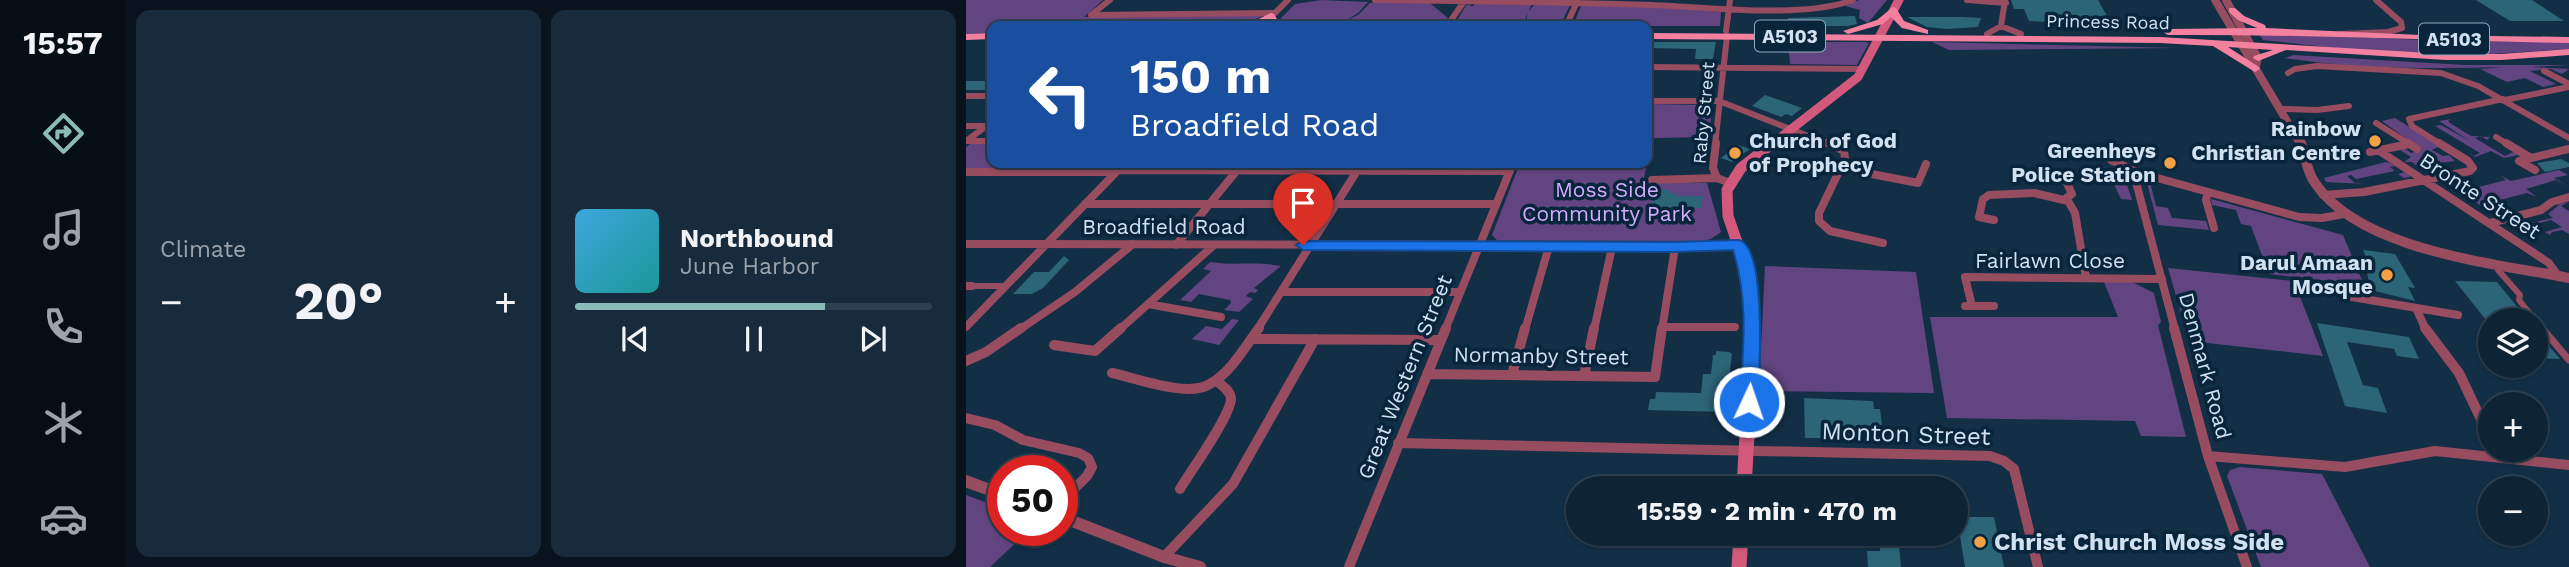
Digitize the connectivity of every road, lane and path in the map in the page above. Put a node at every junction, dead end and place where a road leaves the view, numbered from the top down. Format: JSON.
{"nodes":[{"id":1,"x":1110,"y":0,"type":"edge"},
{"id":2,"x":1288,"y":0,"type":"edge"},
{"id":3,"x":1375,"y":0,"type":"edge"},
{"id":4,"x":1730,"y":0,"type":"edge"},
{"id":5,"x":1790,"y":0,"type":"edge"},
{"id":6,"x":1853,"y":0,"type":"edge"},
{"id":7,"x":1899,"y":0,"type":"edge"},
{"id":8,"x":1967,"y":0,"type":"edge"},
{"id":9,"x":2215,"y":0,"type":"edge"},
{"id":10,"x":2226,"y":0,"type":"edge"},
{"id":11,"x":2376,"y":0,"type":"edge"},
{"id":12,"x":1396,"y":1,"type":"edge"},
{"id":13,"x":1464,"y":1,"type":"edge"},
{"id":14,"x":1511,"y":1,"type":"edge"},
{"id":15,"x":2006,"y":1,"type":"edge"},
{"id":16,"x":1579,"y":2,"type":"edge"},
{"id":17,"x":1729,"y":10,"type":"junction"},
{"id":18,"x":1791,"y":10,"type":"junction"},
{"id":19,"x":1893,"y":10,"type":"junction"},
{"id":20,"x":2228,"y":14,"type":"junction"},
{"id":21,"x":1274,"y":18,"type":"edge"},
{"id":22,"x":1450,"y":21,"type":"edge"},
{"id":23,"x":1569,"y":21,"type":"edge"},
{"id":24,"x":2001,"y":26,"type":"junction"},
{"id":25,"x":2199,"y":30,"type":"junction"},
{"id":26,"x":1849,"y":31,"type":"junction"},
{"id":27,"x":2277,"y":31,"type":"junction"},
{"id":28,"x":1652,"y":33,"type":"edge"},
{"id":29,"x":1929,"y":33,"type":"junction"},
{"id":30,"x":2161,"y":33,"type":"junction"},
{"id":31,"x":1727,"y":34,"type":"junction"},
{"id":32,"x":1882,"y":34,"type":"junction"},
{"id":33,"x":1987,"y":34,"type":"junction"},
{"id":34,"x":2021,"y":34,"type":"junction"},
{"id":35,"x":2339,"y":34,"type":"junction"},
{"id":36,"x":987,"y":38,"type":"edge"},
{"id":37,"x":2241,"y":38,"type":"junction"},
{"id":38,"x":966,"y":39,"type":"edge"},
{"id":39,"x":2569,"y":40,"type":"edge"},
{"id":40,"x":2205,"y":42,"type":"junction"},
{"id":41,"x":2324,"y":49,"type":"junction"},
{"id":42,"x":2343,"y":51,"type":"junction"},
{"id":43,"x":2569,"y":52,"type":"edge"},
{"id":44,"x":2259,"y":58,"type":"junction"},
{"id":45,"x":1652,"y":67,"type":"edge"},
{"id":46,"x":1723,"y":68,"type":"junction"},
{"id":47,"x":1863,"y":69,"type":"junction"},
{"id":48,"x":2255,"y":69,"type":"junction"},
{"id":49,"x":2290,"y":69,"type":"dead end"},
{"id":50,"x":2544,"y":71,"type":"dead end"},
{"id":51,"x":2569,"y":85,"type":"edge"},
{"id":52,"x":966,"y":96,"type":"edge"},
{"id":53,"x":987,"y":96,"type":"edge"},
{"id":54,"x":2504,"y":100,"type":"junction"},
{"id":55,"x":1652,"y":101,"type":"edge"},
{"id":56,"x":1719,"y":101,"type":"junction"},
{"id":57,"x":2348,"y":106,"type":"dead end"},
{"id":58,"x":2283,"y":109,"type":"junction"},
{"id":59,"x":2376,"y":123,"type":"dead end"},
{"id":60,"x":987,"y":124,"type":"edge"},
{"id":61,"x":966,"y":126,"type":"edge"},
{"id":62,"x":987,"y":126,"type":"edge"},
{"id":63,"x":1791,"y":130,"type":"junction"},
{"id":64,"x":2496,"y":137,"type":"dead end"},
{"id":65,"x":2569,"y":138,"type":"edge"},
{"id":66,"x":966,"y":141,"type":"edge"},
{"id":67,"x":987,"y":141,"type":"edge"},
{"id":68,"x":2409,"y":144,"type":"junction"},
{"id":69,"x":2417,"y":149,"type":"dead end"},
{"id":70,"x":2569,"y":149,"type":"edge"},
{"id":71,"x":2532,"y":158,"type":"junction"},
{"id":72,"x":2111,"y":160,"type":"dead end"},
{"id":73,"x":1843,"y":164,"type":"junction"},
{"id":74,"x":1926,"y":164,"type":"dead end"},
{"id":75,"x":1120,"y":168,"type":"edge"},
{"id":76,"x":1238,"y":168,"type":"edge"},
{"id":77,"x":1359,"y":168,"type":"edge"},
{"id":78,"x":1511,"y":168,"type":"edge"},
{"id":79,"x":2535,"y":170,"type":"dead end"},
{"id":80,"x":966,"y":172,"type":"edge"},
{"id":81,"x":2138,"y":173,"type":"junction"},
{"id":82,"x":1717,"y":178,"type":"junction"},
{"id":83,"x":1652,"y":180,"type":"dead end"},
{"id":84,"x":2425,"y":181,"type":"junction"},
{"id":85,"x":1730,"y":183,"type":"junction"},
{"id":86,"x":2067,"y":183,"type":"dead end"},
{"id":87,"x":2208,"y":192,"type":"junction"},
{"id":88,"x":2323,"y":195,"type":"junction"},
{"id":89,"x":2569,"y":197,"type":"edge"},
{"id":90,"x":2066,"y":199,"type":"junction"},
{"id":91,"x":1210,"y":203,"type":"junction"},
{"id":92,"x":1085,"y":204,"type":"junction"},
{"id":93,"x":1337,"y":204,"type":"junction"},
{"id":94,"x":1496,"y":204,"type":"junction"},
{"id":95,"x":2344,"y":214,"type":"junction"},
{"id":96,"x":1994,"y":220,"type":"dead end"},
{"id":97,"x":2490,"y":223,"type":"junction"},
{"id":98,"x":2214,"y":228,"type":"dead end"},
{"id":99,"x":1883,"y":243,"type":"dead end"},
{"id":100,"x":966,"y":244,"type":"edge"},
{"id":101,"x":1045,"y":244,"type":"junction"},
{"id":102,"x":1133,"y":244,"type":"junction"},
{"id":103,"x":1176,"y":245,"type":"junction"},
{"id":104,"x":1214,"y":245,"type":"junction"},
{"id":105,"x":1311,"y":245,"type":"junction"},
{"id":106,"x":1739,"y":245,"type":"junction"},
{"id":107,"x":1480,"y":246,"type":"junction"},
{"id":108,"x":1549,"y":246,"type":"junction"},
{"id":109,"x":1612,"y":247,"type":"junction"},
{"id":110,"x":1675,"y":247,"type":"junction"},
{"id":111,"x":2498,"y":270,"type":"dead end"},
{"id":112,"x":2086,"y":278,"type":"junction"},
{"id":113,"x":2564,"y":278,"type":"edge"},
{"id":114,"x":2162,"y":279,"type":"junction"},
{"id":115,"x":969,"y":286,"type":"edge"},
{"id":116,"x":1006,"y":286,"type":"junction"},
{"id":117,"x":1283,"y":292,"type":"junction"},
{"id":118,"x":1460,"y":292,"type":"junction"},
{"id":119,"x":2352,"y":297,"type":"dead end"},
{"id":120,"x":1148,"y":304,"type":"junction"},
{"id":121,"x":1994,"y":306,"type":"dead end"},
{"id":122,"x":2416,"y":308,"type":"junction"},
{"id":123,"x":2526,"y":308,"type":"edge"},
{"id":124,"x":2458,"y":315,"type":"dead end"},
{"id":125,"x":1221,"y":317,"type":"dead end"},
{"id":126,"x":966,"y":327,"type":"edge"},
{"id":127,"x":1662,"y":327,"type":"junction"},
{"id":128,"x":1735,"y":327,"type":"dead end"},
{"id":129,"x":2548,"y":335,"type":"edge"},
{"id":130,"x":1251,"y":339,"type":"junction"},
{"id":131,"x":1315,"y":339,"type":"junction"},
{"id":132,"x":1440,"y":340,"type":"junction"},
{"id":133,"x":1054,"y":345,"type":"dead end"},
{"id":134,"x":2569,"y":360,"type":"edge"},
{"id":135,"x":966,"y":361,"type":"edge"},
{"id":136,"x":1112,"y":373,"type":"dead end"},
{"id":137,"x":1427,"y":374,"type":"junction"},
{"id":138,"x":1512,"y":375,"type":"junction"},
{"id":139,"x":1584,"y":376,"type":"junction"},
{"id":140,"x":1217,"y":381,"type":"junction"},
{"id":141,"x":2478,"y":413,"type":"edge"},
{"id":142,"x":966,"y":418,"type":"edge"},
{"id":143,"x":1398,"y":443,"type":"junction"},
{"id":144,"x":1746,"y":451,"type":"junction"},
{"id":145,"x":2478,"y":453,"type":"edge"},
{"id":146,"x":2208,"y":456,"type":"junction"},
{"id":147,"x":2548,"y":462,"type":"edge"},
{"id":148,"x":2569,"y":465,"type":"edge"},
{"id":149,"x":1745,"y":476,"type":"edge"},
{"id":150,"x":966,"y":481,"type":"edge"},
{"id":151,"x":1078,"y":485,"type":"edge"},
{"id":152,"x":987,"y":489,"type":"edge"},
{"id":153,"x":1180,"y":489,"type":"dead end"},
{"id":154,"x":1078,"y":523,"type":"edge"},
{"id":155,"x":1740,"y":546,"type":"edge"},
{"id":156,"x":1164,"y":557,"type":"junction"},
{"id":157,"x":1200,"y":567,"type":"edge"},
{"id":158,"x":1349,"y":567,"type":"edge"},
{"id":159,"x":1739,"y":567,"type":"edge"},
{"id":160,"x":2038,"y":567,"type":"edge"},
{"id":161,"x":2247,"y":567,"type":"edge"}],
"edges":[{"from":1,"to":21,"type":"street"},
{"from":2,"to":21,"type":"street"},
{"from":3,"to":12,"type":"street"},
{"from":4,"to":17,"type":"street","name":"Raby Street"},
{"from":5,"to":18,"type":"street"},
{"from":6,"to":18,"type":"street"},
{"from":7,"to":19,"type":"main road"},
{"from":8,"to":15,"type":"street"},
{"from":9,"to":20,"type":"street"},
{"from":10,"to":20,"type":"street"},
{"from":11,"to":35,"type":"street"},
{"from":12,"to":13,"type":"street"},
{"from":13,"to":14,"type":"street"},
{"from":13,"to":22,"type":"street"},
{"from":14,"to":16,"type":"street"},
{"from":15,"to":24,"type":"street"},
{"from":16,"to":17,"type":"street"},
{"from":16,"to":23,"type":"street"},
{"from":17,"to":18,"type":"street"},
{"from":17,"to":31,"type":"street","name":"Raby Street"},
{"from":19,"to":26,"type":"highway"},
{"from":19,"to":29,"type":"highway"},
{"from":19,"to":32,"type":"main road"},
{"from":20,"to":25,"type":"highway"},
{"from":20,"to":27,"type":"highway"},
{"from":20,"to":37,"type":"street"},
{"from":24,"to":33,"type":"street"},
{"from":24,"to":34,"type":"street"},
{"from":25,"to":30,"type":"highway","name":"Princess Road","number":"A5103"},
{"from":25,"to":37,"type":"highway","name":"Princess Road","number":"A5103"},
{"from":26,"to":31,"type":"highway","name":"Princess Road","number":"A5103"},
{"from":26,"to":32,"type":"highway","name":"Princess Road","number":"A5103"},
{"from":27,"to":35,"type":"highway","name":"Princess Road","number":"A5103"},
{"from":27,"to":37,"type":"highway","name":"Princess Road","number":"A5103"},
{"from":28,"to":31,"type":"highway","name":"Princess Road","number":"A5103"},
{"from":29,"to":32,"type":"highway","name":"Princess Road","number":"A5103"},
{"from":29,"to":33,"type":"highway","name":"Princess Road","number":"A5103"},
{"from":30,"to":34,"type":"highway","name":"Princess Road","number":"A5103"},
{"from":30,"to":37,"type":"highway"},
{"from":31,"to":32,"type":"highway","name":"Princess Road","number":"A5103"},
{"from":31,"to":46,"type":"street","name":"Raby Street"},
{"from":32,"to":40,"type":"highway","name":"Princess Road","number":"A5103"},
{"from":32,"to":47,"type":"main road"},
{"from":33,"to":34,"type":"highway","name":"Princess Road","number":"A5103"},
{"from":35,"to":39,"type":"highway","name":"Princess Road","number":"A5103"},
{"from":36,"to":38,"type":"highway"},
{"from":37,"to":40,"type":"highway","name":"Princess Road","number":"A5103"},
{"from":37,"to":41,"type":"highway","name":"Princess Road","number":"A5103"},
{"from":37,"to":42,"type":"highway"},
{"from":37,"to":44,"type":"street"},
{"from":37,"to":48,"type":"street"},
{"from":40,"to":48,"type":"highway"},
{"from":41,"to":42,"type":"highway","name":"Princess Road","number":"A5103"},
{"from":41,"to":44,"type":"highway"},
{"from":42,"to":43,"type":"highway","name":"Princess Road","number":"A5103"},
{"from":44,"to":48,"type":"street"},
{"from":45,"to":46,"type":"street"},
{"from":46,"to":47,"type":"street"},
{"from":46,"to":56,"type":"street","name":"Raby Street"},
{"from":47,"to":63,"type":"main road"},
{"from":48,"to":58,"type":"street"},
{"from":49,"to":54,"type":"street"},
{"from":50,"to":51,"type":"street"},
{"from":51,"to":54,"type":"street"},
{"from":52,"to":53,"type":"street"},
{"from":54,"to":65,"type":"street"},
{"from":54,"to":84,"type":"street"},
{"from":55,"to":56,"type":"street"},
{"from":56,"to":63,"type":"street"},
{"from":56,"to":82,"type":"street","name":"Raby Street"},
{"from":57,"to":58,"type":"street"},
{"from":58,"to":88,"type":"street"},
{"from":59,"to":68,"type":"street"},
{"from":60,"to":61,"type":"street"},
{"from":62,"to":66,"type":"street"},
{"from":63,"to":73,"type":"street"},
{"from":63,"to":85,"type":"main road"},
{"from":64,"to":71,"type":"street"},
{"from":66,"to":67,"type":"street"},
{"from":68,"to":69,"type":"street"},
{"from":68,"to":84,"type":"street","name":"Bronte Street"},
{"from":70,"to":71,"type":"street"},
{"from":71,"to":79,"type":"street"},
{"from":72,"to":81,"type":"street"},
{"from":73,"to":74,"type":"street"},
{"from":73,"to":99,"type":"street"},
{"from":75,"to":80,"type":"street"},
{"from":75,"to":92,"type":"street"},
{"from":76,"to":91,"type":"street"},
{"from":77,"to":93,"type":"street"},
{"from":78,"to":94,"type":"street","name":"Great Western Street"},
{"from":81,"to":87,"type":"street"},
{"from":81,"to":114,"type":"street","name":"Denmark Road"},
{"from":82,"to":83,"type":"street"},
{"from":82,"to":85,"type":"street","name":"Raby Street"},
{"from":84,"to":88,"type":"street"},
{"from":84,"to":97,"type":"street","name":"Bronte Street"},
{"from":85,"to":106,"type":"main road"},
{"from":86,"to":90,"type":"street"},
{"from":87,"to":95,"type":"street"},
{"from":87,"to":98,"type":"street"},
{"from":88,"to":95,"type":"street"},
{"from":89,"to":97,"type":"street"},
{"from":90,"to":96,"type":"street"},
{"from":90,"to":112,"type":"street"},
{"from":91,"to":92,"type":"street"},
{"from":91,"to":93,"type":"street"},
{"from":91,"to":103,"type":"street"},
{"from":92,"to":101,"type":"street"},
{"from":93,"to":94,"type":"street"},
{"from":93,"to":105,"type":"street"},
{"from":94,"to":107,"type":"street","name":"Great Western Street"},
{"from":95,"to":113,"type":"street"},
{"from":97,"to":113,"type":"street","name":"Bronte Street"},
{"from":100,"to":101,"type":"street","name":"Broadfield Road"},
{"from":101,"to":102,"type":"street","name":"Broadfield Road"},
{"from":101,"to":116,"type":"street"},
{"from":102,"to":103,"type":"street","name":"Broadfield Road"},
{"from":102,"to":135,"type":"street"},
{"from":103,"to":104,"type":"street","name":"Broadfield Road"},
{"from":104,"to":105,"type":"street","name":"Broadfield Road"},
{"from":104,"to":120,"type":"street"},
{"from":105,"to":107,"type":"street","name":"Broadfield Road"},
{"from":105,"to":117,"type":"street"},
{"from":106,"to":110,"type":"street","name":"Broadfield Road"},
{"from":106,"to":144,"type":"main road"},
{"from":107,"to":108,"type":"street","name":"Broadfield Road"},
{"from":107,"to":118,"type":"street","name":"Great Western Street"},
{"from":108,"to":109,"type":"street","name":"Broadfield Road"},
{"from":108,"to":138,"type":"street"},
{"from":109,"to":110,"type":"street","name":"Broadfield Road"},
{"from":109,"to":139,"type":"street"},
{"from":110,"to":127,"type":"street"},
{"from":111,"to":123,"type":"street"},
{"from":112,"to":114,"type":"street","name":"Fairlawn Close"},
{"from":112,"to":121,"type":"street","name":"Fairlawn Close"},
{"from":114,"to":146,"type":"street","name":"Denmark Road"},
{"from":115,"to":116,"type":"street"},
{"from":116,"to":126,"type":"street"},
{"from":117,"to":118,"type":"street"},
{"from":117,"to":130,"type":"street"},
{"from":118,"to":132,"type":"street","name":"Great Western Street"},
{"from":119,"to":122,"type":"street"},
{"from":120,"to":125,"type":"street"},
{"from":120,"to":133,"type":"street"},
{"from":122,"to":124,"type":"street"},
{"from":122,"to":141,"type":"street"},
{"from":127,"to":128,"type":"street"},
{"from":127,"to":139,"type":"street","name":"Normanby Street"},
{"from":129,"to":134,"type":"street"},
{"from":130,"to":131,"type":"street"},
{"from":130,"to":140,"type":"street"},
{"from":131,"to":132,"type":"street"},
{"from":131,"to":156,"type":"street"},
{"from":132,"to":137,"type":"street","name":"Great Western Street"},
{"from":136,"to":140,"type":"street"},
{"from":137,"to":138,"type":"street","name":"Normanby Street"},
{"from":137,"to":143,"type":"street","name":"Great Western Street"},
{"from":138,"to":139,"type":"street","name":"Normanby Street"},
{"from":140,"to":153,"type":"street"},
{"from":142,"to":151,"type":"street"},
{"from":143,"to":144,"type":"street","name":"Monton Street"},
{"from":143,"to":158,"type":"street","name":"Great Western Street"},
{"from":144,"to":149,"type":"main road"},
{"from":144,"to":160,"type":"street","name":"Monton Street"},
{"from":145,"to":146,"type":"street"},
{"from":146,"to":161,"type":"street","name":"Denmark Road"},
{"from":147,"to":148,"type":"street"},
{"from":150,"to":152,"type":"street"},
{"from":154,"to":156,"type":"street"},
{"from":155,"to":159,"type":"main road"},
{"from":156,"to":157,"type":"street"}]}
